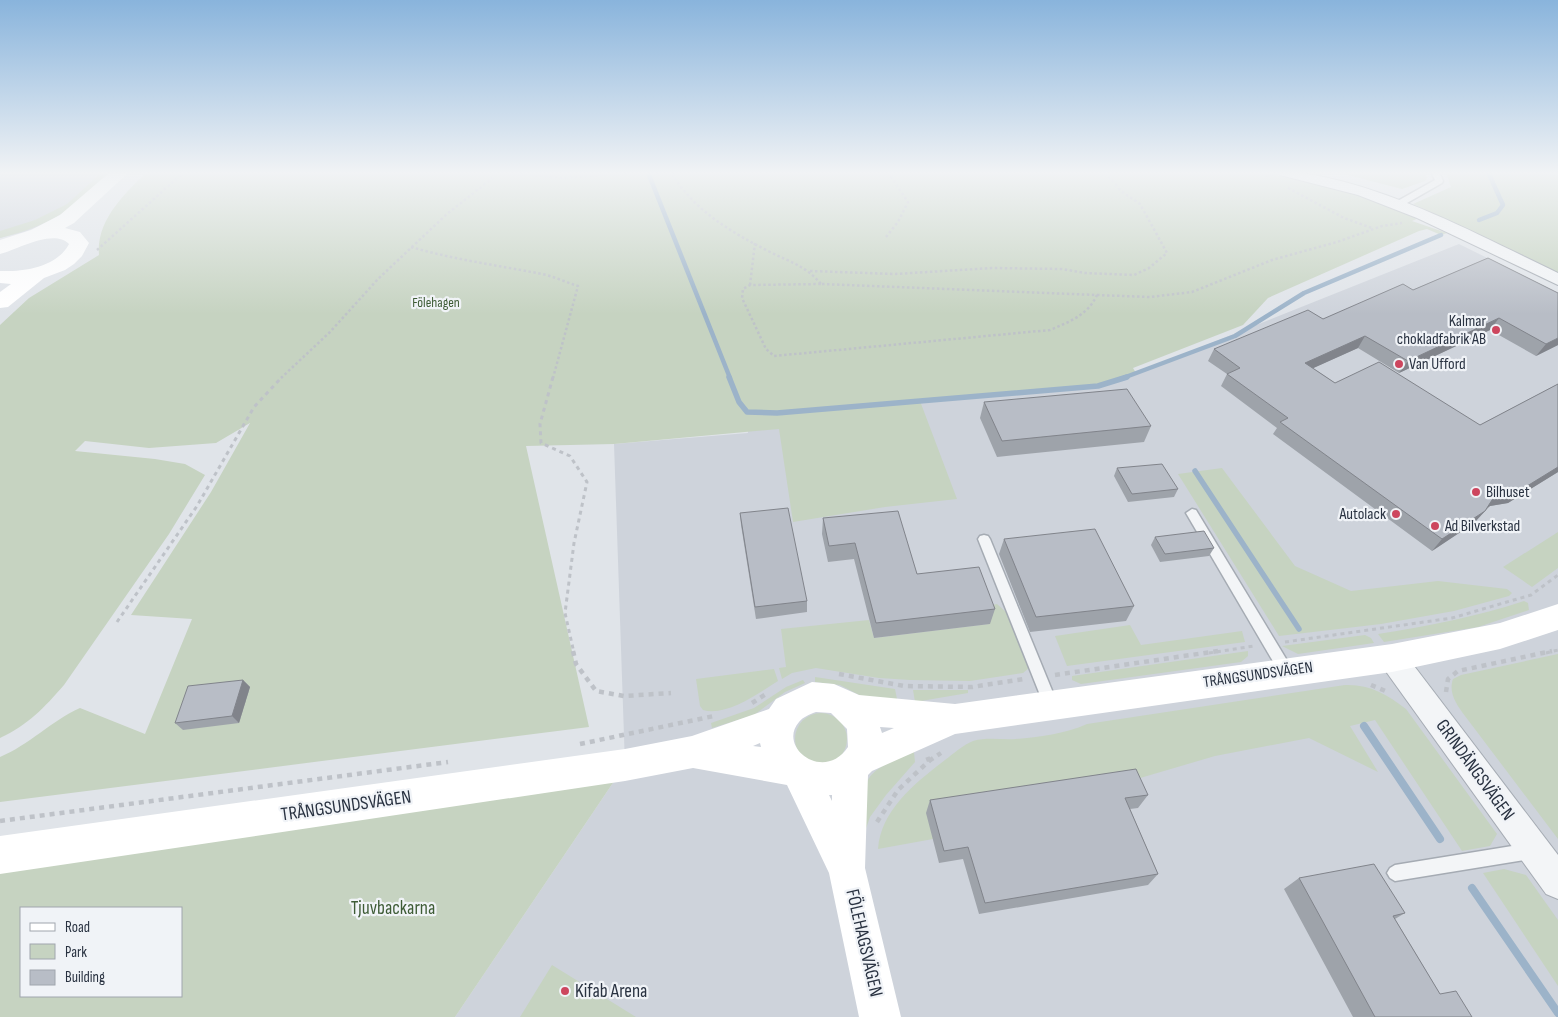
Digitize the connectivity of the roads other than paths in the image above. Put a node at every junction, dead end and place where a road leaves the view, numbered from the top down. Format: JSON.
{"nodes":[{"id":1,"x":66,"y":219,"type":"edge"},
{"id":2,"x":96,"y":219,"type":"edge"},
{"id":3,"x":1432,"y":219,"type":"edge"},
{"id":4,"x":87,"y":230,"type":"junction"},
{"id":5,"x":37,"y":235,"type":"junction"},
{"id":6,"x":3,"y":245,"type":"edge"},
{"id":7,"x":33,"y":274,"type":"junction"},
{"id":8,"x":0,"y":277,"type":"edge"},
{"id":9,"x":1558,"y":280,"type":"edge"},
{"id":10,"x":0,"y":293,"type":"edge"},
{"id":11,"x":0,"y":302,"type":"edge"},
{"id":12,"x":1192,"y":513,"type":"dead end"},
{"id":13,"x":984,"y":539,"type":"dead end"},
{"id":14,"x":1558,"y":618,"type":"edge"},
{"id":15,"x":1392,"y":658,"type":"junction"},
{"id":16,"x":1286,"y":671,"type":"junction"},
{"id":17,"x":1051,"y":705,"type":"junction"},
{"id":18,"x":853,"y":709,"type":"junction"},
{"id":19,"x":911,"y":711,"type":"junction"},
{"id":20,"x":778,"y":721,"type":"junction"},
{"id":21,"x":692,"y":752,"type":"junction"},
{"id":22,"x":856,"y":764,"type":"junction"},
{"id":23,"x":795,"y":772,"type":"junction"},
{"id":24,"x":1534,"y":850,"type":"junction"},
{"id":25,"x":0,"y":855,"type":"edge"},
{"id":26,"x":847,"y":870,"type":"junction"},
{"id":27,"x":1395,"y":873,"type":"dead end"},
{"id":28,"x":1558,"y":882,"type":"edge"},
{"id":29,"x":880,"y":1017,"type":"edge"}],
"edges":[{"from":1,"to":5,"type":"main road"},
{"from":2,"to":4,"type":"main road"},
{"from":3,"to":9,"type":"street"},
{"from":4,"to":5,"type":"main road"},
{"from":4,"to":7,"type":"main road"},
{"from":5,"to":6,"type":"main road"},
{"from":7,"to":8,"type":"main road"},
{"from":7,"to":10,"type":"main road"},
{"from":7,"to":11,"type":"main road"},
{"from":12,"to":16,"type":"lane"},
{"from":13,"to":17,"type":"lane"},
{"from":14,"to":15,"type":"main road","name":"TRÅNGSUNDSVÄGEN"},
{"from":15,"to":16,"type":"main road","name":"TRÅNGSUNDSVÄGEN"},
{"from":15,"to":24,"type":"street","name":"GRINDÄNGSVÄGEN"},
{"from":16,"to":17,"type":"main road","name":"TRÅNGSUNDSVÄGEN"},
{"from":17,"to":19,"type":"main road","name":"TRÅNGSUNDSVÄGEN"},
{"from":18,"to":19,"type":"main road","name":"TRÅNGSUNDSVÄGEN"},
{"from":18,"to":20,"type":"main road"},
{"from":18,"to":22,"type":"main road"},
{"from":19,"to":22,"type":"main road","name":"TRÅNGSUNDSVÄGEN"},
{"from":20,"to":21,"type":"main road","name":"TRÅNGSUNDSVÄGEN"},
{"from":20,"to":23,"type":"main road"},
{"from":21,"to":23,"type":"main road","name":"TRÅNGSUNDSVÄGEN"},
{"from":21,"to":25,"type":"main road","name":"TRÅNGSUNDSVÄGEN"},
{"from":22,"to":23,"type":"main road"},
{"from":22,"to":26,"type":"main road","name":"FÖLEHAGSVÄGEN"},
{"from":23,"to":26,"type":"main road","name":"FÖLEHAGSVÄGEN"},
{"from":24,"to":27,"type":"lane"},
{"from":24,"to":28,"type":"street","name":"GRINDÄNGSVÄGEN"},
{"from":26,"to":29,"type":"main road","name":"FÖLEHAGSVÄGEN"}]}
